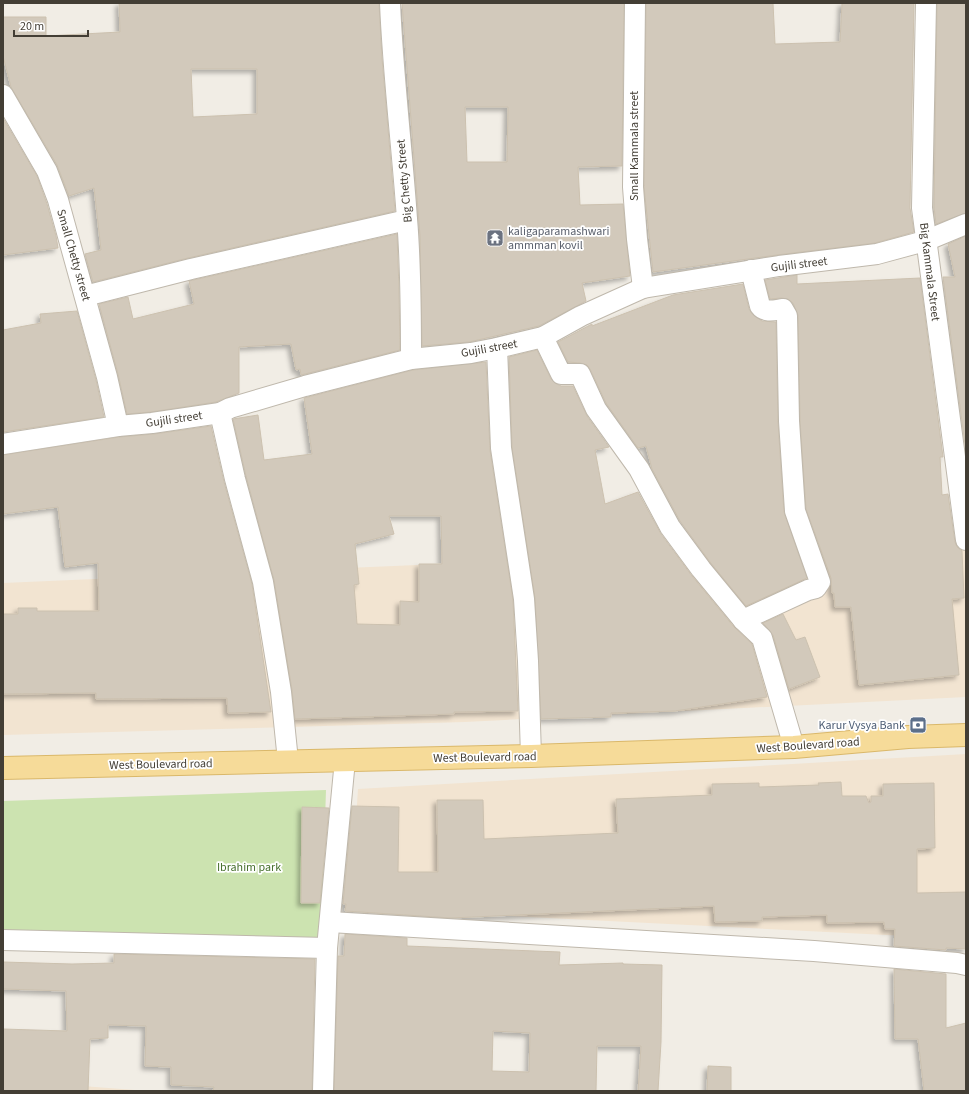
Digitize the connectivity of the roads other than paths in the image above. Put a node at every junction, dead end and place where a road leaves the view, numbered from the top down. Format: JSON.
{"nodes":[{"id":1,"x":390,"y":3,"type":"edge"},
{"id":2,"x":635,"y":3,"type":"edge"},
{"id":3,"x":926,"y":3,"type":"edge"},
{"id":4,"x":3,"y":94,"type":"edge"},
{"id":5,"x":407,"y":220,"type":"junction"},
{"id":6,"x":966,"y":224,"type":"edge"},
{"id":7,"x":925,"y":241,"type":"junction"},
{"id":8,"x":751,"y":270,"type":"junction"},
{"id":9,"x":643,"y":288,"type":"junction"},
{"id":10,"x":85,"y":296,"type":"junction"},
{"id":11,"x":543,"y":337,"type":"junction"},
{"id":12,"x":496,"y":348,"type":"junction"},
{"id":13,"x":411,"y":359,"type":"junction"},
{"id":14,"x":220,"y":413,"type":"junction"},
{"id":15,"x":118,"y":426,"type":"junction"},
{"id":16,"x":3,"y":444,"type":"edge"},
{"id":17,"x":962,"y":484,"type":"edge"},
{"id":18,"x":966,"y":540,"type":"edge"},
{"id":19,"x":743,"y":620,"type":"junction"},
{"id":20,"x":966,"y":735,"type":"edge"},
{"id":21,"x":794,"y":747,"type":"junction"},
{"id":22,"x":531,"y":756,"type":"junction"},
{"id":23,"x":345,"y":760,"type":"junction"},
{"id":24,"x":288,"y":761,"type":"junction"},
{"id":25,"x":3,"y":768,"type":"edge"},
{"id":26,"x":330,"y":922,"type":"junction"},
{"id":27,"x":3,"y":940,"type":"edge"},
{"id":28,"x":327,"y":948,"type":"junction"},
{"id":29,"x":966,"y":965,"type":"edge"},
{"id":30,"x":324,"y":1091,"type":"edge"}],
"edges":[{"from":1,"to":5,"type":"street","name":"Big Chetty Street"},
{"from":2,"to":9,"type":"street","name":"Small Kammala street"},
{"from":3,"to":7,"type":"street","name":"Big Kammala Street"},
{"from":4,"to":10,"type":"street","name":"Small Chetty street"},
{"from":5,"to":10,"type":"street"},
{"from":5,"to":13,"type":"street","name":"Big Chetty Street"},
{"from":6,"to":7,"type":"street","name":"Gujili street"},
{"from":7,"to":8,"type":"street","name":"Gujili street"},
{"from":7,"to":17,"type":"street","name":"Big Kammala Street"},
{"from":8,"to":9,"type":"street","name":"Gujili street"},
{"from":8,"to":19,"type":"street"},
{"from":9,"to":11,"type":"street","name":"Gujili street"},
{"from":10,"to":15,"type":"street","name":"Small Chetty street"},
{"from":11,"to":12,"type":"street","name":"Gujili street"},
{"from":11,"to":19,"type":"street"},
{"from":12,"to":13,"type":"street","name":"Gujili street"},
{"from":12,"to":22,"type":"street"},
{"from":13,"to":14,"type":"street","name":"Gujili street"},
{"from":14,"to":15,"type":"street","name":"Gujili street"},
{"from":14,"to":24,"type":"street"},
{"from":15,"to":16,"type":"street","name":"Gujili street"},
{"from":17,"to":18,"type":"street","name":"Big Kammala Street"},
{"from":19,"to":21,"type":"street"},
{"from":20,"to":21,"type":"main road","name":"West Boulevard road"},
{"from":21,"to":22,"type":"main road","name":"West Boulevard road"},
{"from":22,"to":23,"type":"main road","name":"West Boulevard road"},
{"from":23,"to":24,"type":"main road","name":"West Boulevard road"},
{"from":23,"to":26,"type":"street"},
{"from":24,"to":25,"type":"main road","name":"West Boulevard road"},
{"from":26,"to":28,"type":"street"},
{"from":26,"to":29,"type":"street"},
{"from":27,"to":28,"type":"street"},
{"from":28,"to":30,"type":"street"}]}
